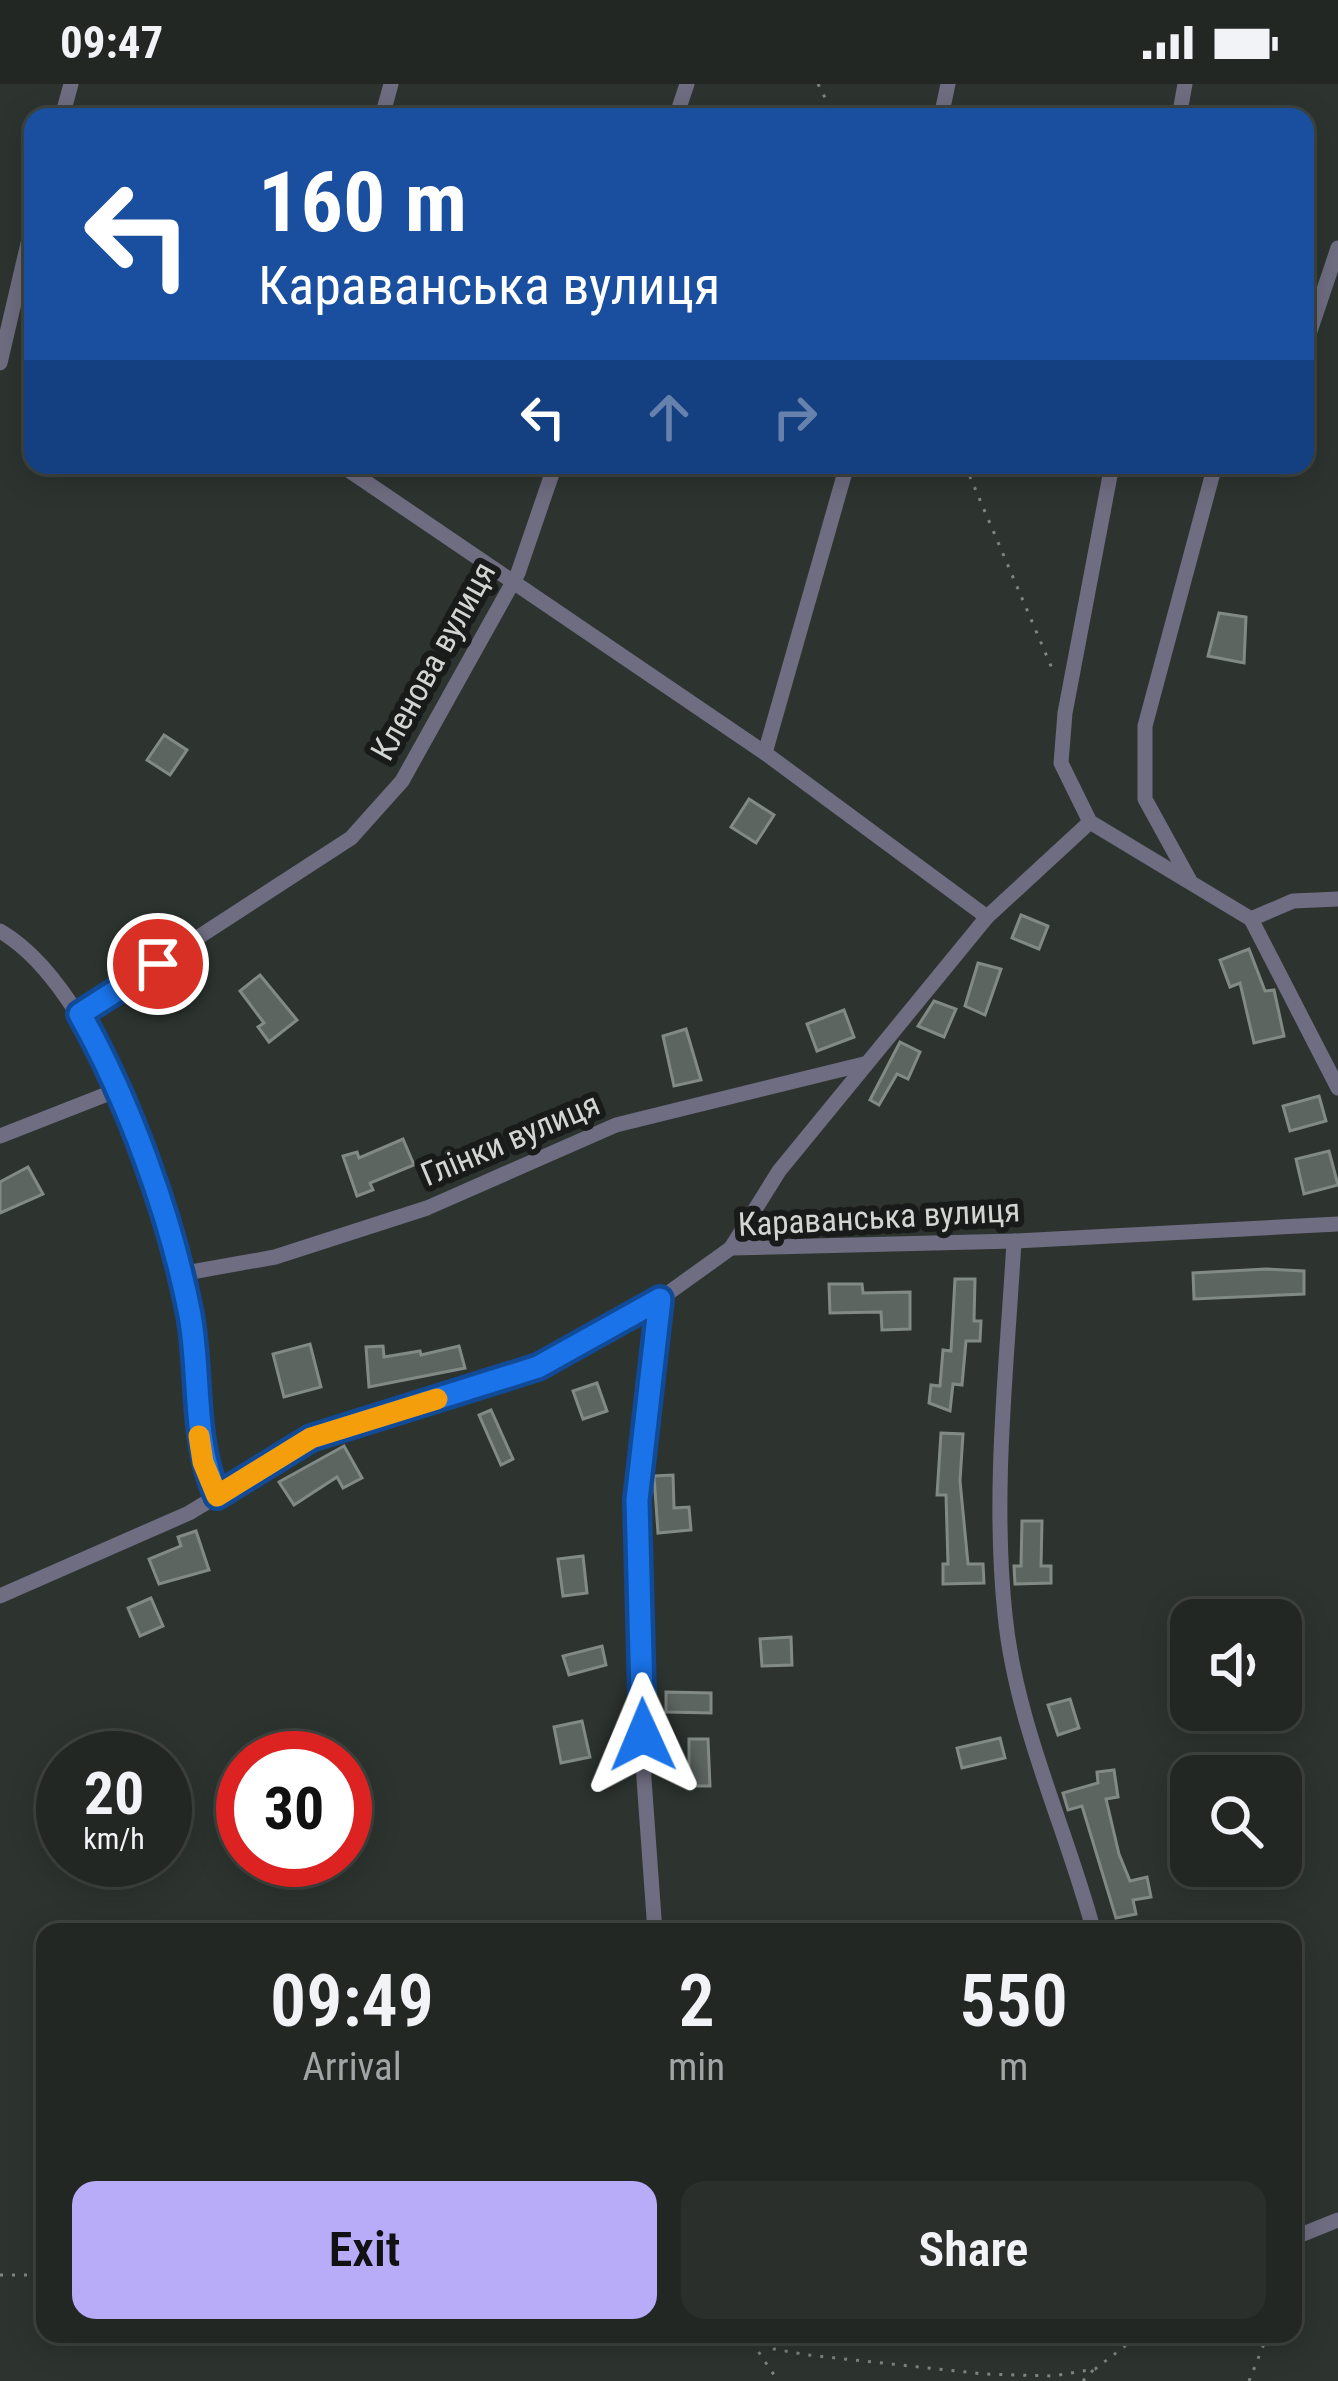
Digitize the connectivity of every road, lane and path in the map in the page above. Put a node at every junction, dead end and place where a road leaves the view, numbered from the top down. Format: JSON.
{"nodes":[{"id":1,"x":1338,"y":248,"type":"edge"},
{"id":2,"x":24,"y":260,"type":"edge"},
{"id":3,"x":1314,"y":319,"type":"edge"},
{"id":4,"x":0,"y":363,"type":"edge"},
{"id":5,"x":354,"y":474,"type":"edge"},
{"id":6,"x":553,"y":474,"type":"edge"},
{"id":7,"x":844,"y":474,"type":"edge"},
{"id":8,"x":969,"y":474,"type":"edge"},
{"id":9,"x":1110,"y":474,"type":"edge"},
{"id":10,"x":1212,"y":474,"type":"edge"},
{"id":11,"x":512,"y":585,"type":"junction"},
{"id":12,"x":1065,"y":713,"type":"junction"},
{"id":13,"x":765,"y":753,"type":"junction"},
{"id":14,"x":1090,"y":822,"type":"junction"},
{"id":15,"x":1191,"y":882,"type":"junction"},
{"id":16,"x":1338,"y":899,"type":"edge"},
{"id":17,"x":986,"y":917,"type":"junction"},
{"id":18,"x":1251,"y":919,"type":"junction"},
{"id":19,"x":0,"y":931,"type":"edge"},
{"id":20,"x":80,"y":1014,"type":"junction"},
{"id":21,"x":865,"y":1064,"type":"junction"},
{"id":22,"x":1338,"y":1088,"type":"edge"},
{"id":23,"x":115,"y":1091,"type":"junction"},
{"id":24,"x":0,"y":1136,"type":"edge"},
{"id":25,"x":1338,"y":1224,"type":"edge"},
{"id":26,"x":1014,"y":1241,"type":"junction"},
{"id":27,"x":731,"y":1248,"type":"junction"},
{"id":28,"x":181,"y":1274,"type":"junction"},
{"id":29,"x":660,"y":1299,"type":"junction"},
{"id":30,"x":217,"y":1496,"type":"junction"},
{"id":31,"x":0,"y":1596,"type":"edge"},
{"id":32,"x":654,"y":1923,"type":"edge"},
{"id":33,"x":1091,"y":1923,"type":"edge"},
{"id":34,"x":1338,"y":2220,"type":"edge"},
{"id":35,"x":1302,"y":2234,"type":"edge"},
{"id":36,"x":0,"y":2275,"type":"edge"},
{"id":37,"x":36,"y":2275,"type":"edge"},
{"id":38,"x":754,"y":2343,"type":"edge"},
{"id":39,"x":771,"y":2343,"type":"edge"},
{"id":40,"x":1129,"y":2343,"type":"edge"},
{"id":41,"x":1264,"y":2343,"type":"edge"},
{"id":42,"x":1095,"y":2368,"type":"junction"},
{"id":43,"x":778,"y":2381,"type":"edge"},
{"id":44,"x":1083,"y":2381,"type":"edge"},
{"id":45,"x":1249,"y":2381,"type":"edge"}],
"edges":[{"from":1,"to":3,"type":"street"},
{"from":2,"to":4,"type":"street"},
{"from":5,"to":11,"type":"street"},
{"from":6,"to":11,"type":"street","name":"Кленова вулиця"},
{"from":7,"to":13,"type":"street"},
{"from":8,"to":12,"type":"path"},
{"from":9,"to":12,"type":"street"},
{"from":10,"to":15,"type":"street"},
{"from":11,"to":13,"type":"street"},
{"from":11,"to":20,"type":"street","name":"Кленова вулиця"},
{"from":12,"to":14,"type":"street"},
{"from":13,"to":17,"type":"street"},
{"from":14,"to":15,"type":"street"},
{"from":14,"to":17,"type":"street"},
{"from":15,"to":18,"type":"street"},
{"from":16,"to":18,"type":"street"},
{"from":17,"to":21,"type":"street"},
{"from":18,"to":22,"type":"street"},
{"from":19,"to":20,"type":"street"},
{"from":20,"to":23,"type":"street"},
{"from":21,"to":27,"type":"street"},
{"from":21,"to":28,"type":"street","name":"Глінки вулиця"},
{"from":23,"to":24,"type":"street"},
{"from":23,"to":28,"type":"street"},
{"from":25,"to":26,"type":"street","name":"Караванська вулиця"},
{"from":26,"to":27,"type":"street","name":"Караванська вулиця"},
{"from":26,"to":33,"type":"street"},
{"from":27,"to":29,"type":"street","name":"Караванська вулиця"},
{"from":28,"to":30,"type":"street"},
{"from":29,"to":30,"type":"street","name":"Караванська вулиця"},
{"from":29,"to":32,"type":"street"},
{"from":30,"to":31,"type":"street","name":"Караванська вулиця"},
{"from":34,"to":35,"type":"street"},
{"from":36,"to":37,"type":"path"},
{"from":38,"to":43,"type":"path"},
{"from":39,"to":42,"type":"path"},
{"from":40,"to":42,"type":"path"},
{"from":41,"to":45,"type":"path"},
{"from":42,"to":44,"type":"path"}]}
